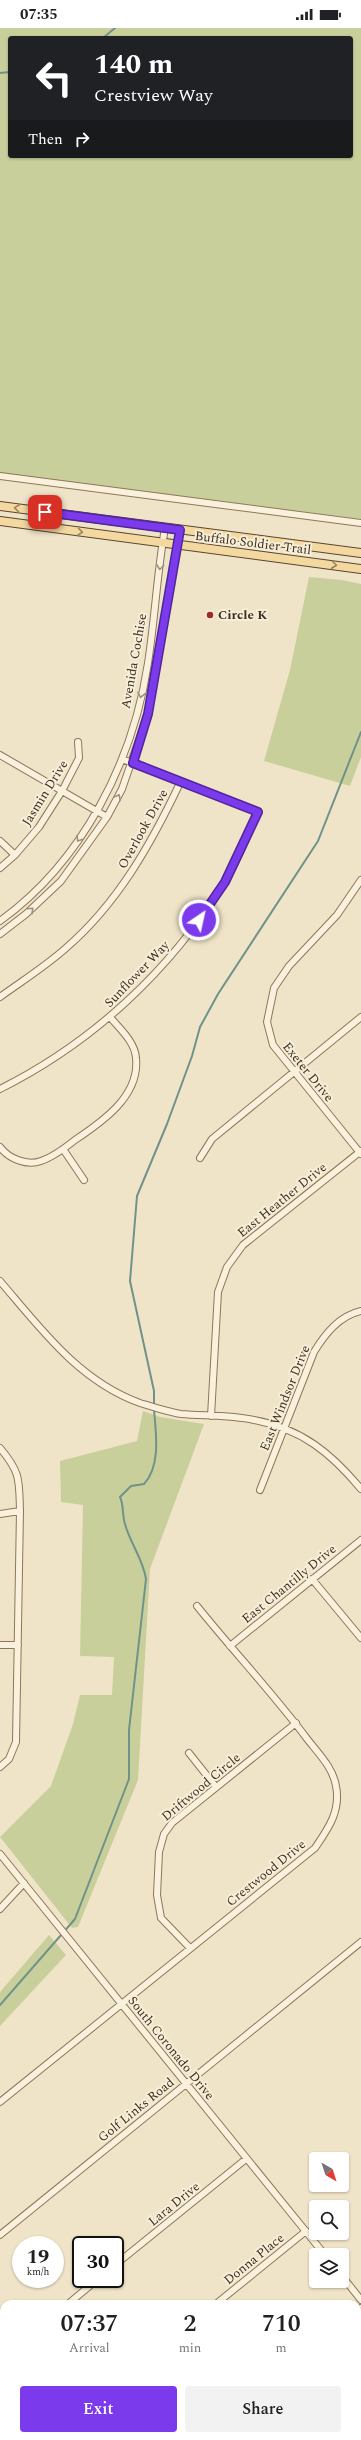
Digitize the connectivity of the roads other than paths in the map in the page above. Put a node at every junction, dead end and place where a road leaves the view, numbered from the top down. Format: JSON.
{"nodes":[{"id":1,"x":0,"y":476,"type":"edge"},
{"id":2,"x":0,"y":506,"type":"edge"},
{"id":3,"x":0,"y":521,"type":"edge"},
{"id":4,"x":361,"y":523,"type":"edge"},
{"id":5,"x":165,"y":528,"type":"junction"},
{"id":6,"x":180,"y":530,"type":"junction"},
{"id":7,"x":162,"y":544,"type":"junction"},
{"id":8,"x":177,"y":545,"type":"junction"},
{"id":9,"x":361,"y":553,"type":"edge"},
{"id":10,"x":361,"y":569,"type":"edge"},
{"id":11,"x":78,"y":742,"type":"dead end"},
{"id":12,"x":0,"y":755,"type":"edge"},
{"id":13,"x":122,"y":759,"type":"junction"},
{"id":14,"x":133,"y":763,"type":"junction"},
{"id":15,"x":180,"y":783,"type":"junction"},
{"id":16,"x":62,"y":791,"type":"junction"},
{"id":17,"x":97,"y":811,"type":"junction"},
{"id":18,"x":107,"y":817,"type":"junction"},
{"id":19,"x":0,"y":841,"type":"edge"},
{"id":20,"x":15,"y":855,"type":"junction"},
{"id":21,"x":0,"y":868,"type":"edge"},
{"id":22,"x":361,"y":880,"type":"edge"},
{"id":23,"x":0,"y":921,"type":"edge"},
{"id":24,"x":0,"y":934,"type":"edge"},
{"id":25,"x":0,"y":997,"type":"edge"},
{"id":26,"x":110,"y":1017,"type":"junction"},
{"id":27,"x":361,"y":1017,"type":"edge"},
{"id":28,"x":293,"y":1072,"type":"junction"},
{"id":29,"x":0,"y":1089,"type":"edge"},
{"id":30,"x":0,"y":1148,"type":"edge"},
{"id":31,"x":63,"y":1149,"type":"junction"},
{"id":32,"x":361,"y":1152,"type":"edge"},
{"id":33,"x":200,"y":1158,"type":"dead end"},
{"id":34,"x":84,"y":1180,"type":"dead end"},
{"id":35,"x":0,"y":1281,"type":"edge"},
{"id":36,"x":361,"y":1311,"type":"edge"},
{"id":37,"x":211,"y":1416,"type":"junction"},
{"id":38,"x":284,"y":1428,"type":"junction"},
{"id":39,"x":0,"y":1448,"type":"edge"},
{"id":40,"x":361,"y":1489,"type":"edge"},
{"id":41,"x":260,"y":1490,"type":"dead end"},
{"id":42,"x":20,"y":1511,"type":"junction"},
{"id":43,"x":0,"y":1514,"type":"edge"},
{"id":44,"x":361,"y":1540,"type":"edge"},
{"id":45,"x":312,"y":1579,"type":"junction"},
{"id":46,"x":197,"y":1606,"type":"dead end"},
{"id":47,"x":361,"y":1638,"type":"edge"},
{"id":48,"x":18,"y":1645,"type":"junction"},
{"id":49,"x":0,"y":1646,"type":"edge"},
{"id":50,"x":230,"y":1646,"type":"junction"},
{"id":51,"x":296,"y":1723,"type":"junction"},
{"id":52,"x":189,"y":1753,"type":"dead end"},
{"id":53,"x":0,"y":1767,"type":"edge"},
{"id":54,"x":216,"y":1787,"type":"junction"},
{"id":55,"x":0,"y":1854,"type":"edge"},
{"id":56,"x":24,"y":1883,"type":"junction"},
{"id":57,"x":0,"y":1909,"type":"edge"},
{"id":58,"x":361,"y":1942,"type":"edge"},
{"id":59,"x":190,"y":1948,"type":"junction"},
{"id":60,"x":121,"y":2004,"type":"junction"},
{"id":61,"x":187,"y":2083,"type":"junction"},
{"id":62,"x":0,"y":2102,"type":"edge"},
{"id":63,"x":246,"y":2159,"type":"junction"},
{"id":64,"x":306,"y":2232,"type":"junction"},
{"id":65,"x":0,"y":2235,"type":"edge"},
{"id":66,"x":319,"y":2248,"type":"edge"},
{"id":67,"x":124,"y":2259,"type":"edge"},
{"id":68,"x":349,"y":2285,"type":"edge"},
{"id":69,"x":87,"y":2288,"type":"edge"},
{"id":70,"x":73,"y":2300,"type":"edge"},
{"id":71,"x":221,"y":2300,"type":"edge"},
{"id":72,"x":361,"y":2300,"type":"edge"}],
"edges":[{"from":1,"to":4,"type":"street"},
{"from":5,"to":2,"type":"main road","name":"Buffalo Soldier Trail","one_way":true},
{"from":3,"to":7,"type":"main road","name":"Buffalo Soldier Trail","one_way":true},
{"from":5,"to":6,"type":"main road","name":"Buffalo Soldier Trail"},
{"from":5,"to":7,"type":"street","name":"Avenida Cochise"},
{"from":6,"to":8,"type":"street","name":"Avenida Cochise"},
{"from":6,"to":9,"type":"main road","name":"Buffalo Soldier Trail"},
{"from":7,"to":8,"type":"main road","name":"Buffalo Soldier Trail"},
{"from":7,"to":13,"type":"street","name":"Avenida Cochise","one_way":true},
{"from":8,"to":10,"type":"main road","name":"Buffalo Soldier Trail","one_way":true},
{"from":8,"to":14,"type":"street","name":"Avenida Cochise"},
{"from":11,"to":16,"type":"street","name":"Jasmin Drive"},
{"from":12,"to":16,"type":"street"},
{"from":13,"to":14,"type":"street"},
{"from":13,"to":17,"type":"street","name":"Avenida Cochise"},
{"from":14,"to":15,"type":"street"},
{"from":18,"to":14,"type":"street","name":"Avenida Cochise","one_way":true},
{"from":15,"to":25,"type":"street","name":"Overlook Drive"},
{"from":15,"to":26,"type":"street","name":"Sunflower Way"},
{"from":16,"to":17,"type":"street"},
{"from":16,"to":20,"type":"street","name":"Jasmin Drive"},
{"from":17,"to":18,"type":"street"},
{"from":17,"to":23,"type":"street","name":"Avenida Cochise","one_way":true},
{"from":24,"to":18,"type":"street","name":"Avenida Cochise","one_way":true},
{"from":19,"to":20,"type":"street"},
{"from":20,"to":21,"type":"street","name":"Jasmin Drive"},
{"from":22,"to":28,"type":"street","name":"Exeter Drive"},
{"from":26,"to":29,"type":"street","name":"Sunflower Way"},
{"from":26,"to":31,"type":"street"},
{"from":27,"to":28,"type":"street"},
{"from":28,"to":32,"type":"street","name":"Exeter Drive"},
{"from":28,"to":33,"type":"street"},
{"from":30,"to":31,"type":"street"},
{"from":31,"to":34,"type":"street"},
{"from":32,"to":37,"type":"street","name":"East Heather Drive"},
{"from":35,"to":37,"type":"street"},
{"from":36,"to":38,"type":"street","name":"East Windsor Drive"},
{"from":37,"to":38,"type":"street"},
{"from":38,"to":40,"type":"street"},
{"from":38,"to":41,"type":"street","name":"East Windsor Drive"},
{"from":39,"to":42,"type":"street"},
{"from":42,"to":43,"type":"street"},
{"from":42,"to":48,"type":"street"},
{"from":44,"to":45,"type":"street","name":"East Chantilly Drive"},
{"from":45,"to":47,"type":"street"},
{"from":45,"to":50,"type":"street","name":"East Chantilly Drive"},
{"from":46,"to":50,"type":"street","name":"Crestwood Drive"},
{"from":48,"to":49,"type":"street"},
{"from":48,"to":53,"type":"street"},
{"from":50,"to":51,"type":"street","name":"Crestwood Drive"},
{"from":51,"to":54,"type":"street","name":"Driftwood Circle"},
{"from":51,"to":59,"type":"street","name":"Crestwood Drive"},
{"from":52,"to":54,"type":"street"},
{"from":54,"to":59,"type":"street","name":"Driftwood Circle"},
{"from":55,"to":56,"type":"street","name":"South Coronado Drive"},
{"from":56,"to":57,"type":"street"},
{"from":56,"to":60,"type":"street","name":"South Coronado Drive"},
{"from":58,"to":61,"type":"street","name":"Golf Links Road"},
{"from":59,"to":60,"type":"street","name":"Crestwood Drive"},
{"from":60,"to":61,"type":"street","name":"South Coronado Drive"},
{"from":60,"to":62,"type":"street","name":"Crestwood Drive"},
{"from":61,"to":63,"type":"street","name":"South Coronado Drive"},
{"from":61,"to":65,"type":"street","name":"Golf Links Road"},
{"from":63,"to":64,"type":"street","name":"South Coronado Drive"},
{"from":63,"to":67,"type":"street","name":"Lara Drive"},
{"from":64,"to":66,"type":"street","name":"South Coronado Drive"},
{"from":64,"to":71,"type":"street","name":"Donna Place"},
{"from":68,"to":72,"type":"street"},
{"from":69,"to":70,"type":"street"}]}
